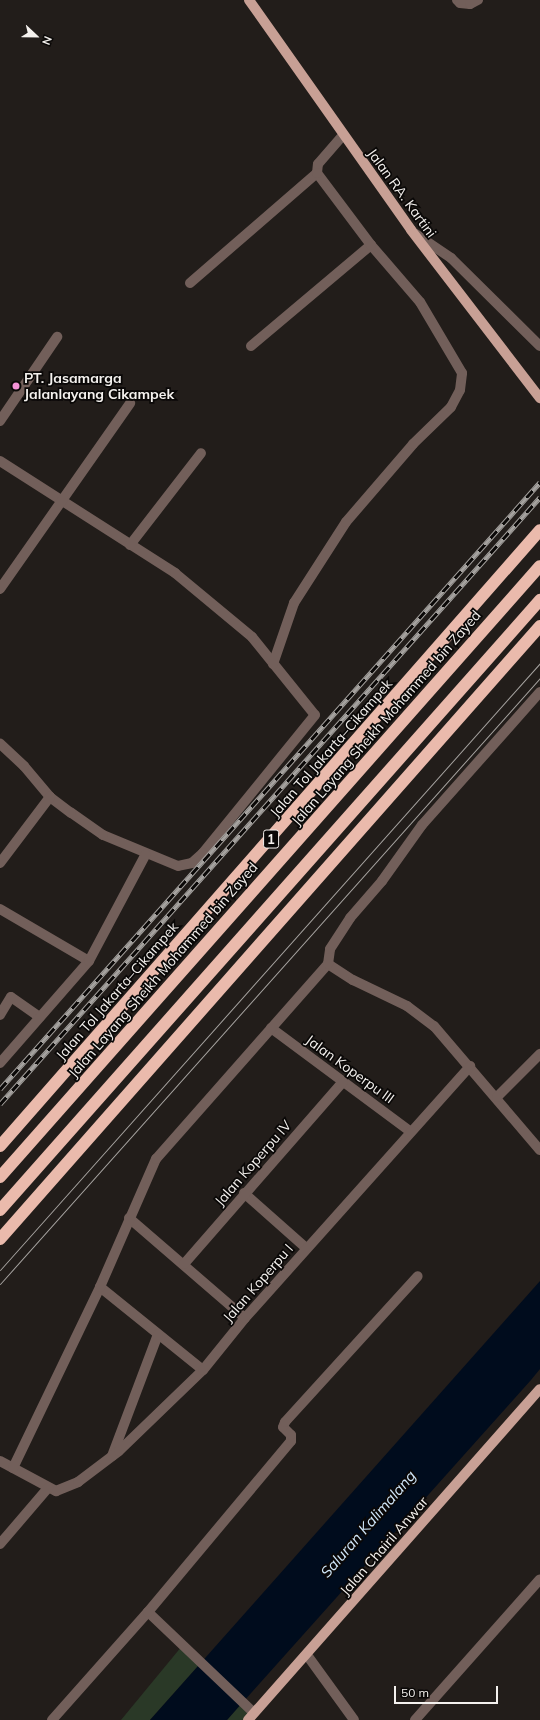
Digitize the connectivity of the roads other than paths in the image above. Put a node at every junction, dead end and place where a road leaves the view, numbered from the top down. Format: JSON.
{"nodes":[{"id":1,"x":249,"y":0,"type":"edge"},
{"id":2,"x":457,"y":0,"type":"edge"},
{"id":3,"x":478,"y":0,"type":"edge"},
{"id":4,"x":342,"y":136,"type":"junction"},
{"id":5,"x":317,"y":173,"type":"junction"},
{"id":6,"x":411,"y":230,"type":"junction"},
{"id":7,"x":371,"y":245,"type":"junction"},
{"id":8,"x":190,"y":283,"type":"dead end"},
{"id":9,"x":57,"y":336,"type":"dead end"},
{"id":10,"x":251,"y":346,"type":"dead end"},
{"id":11,"x":540,"y":346,"type":"edge"},
{"id":12,"x":540,"y":398,"type":"edge"},
{"id":13,"x":130,"y":403,"type":"dead end"},
{"id":14,"x":0,"y":421,"type":"edge"},
{"id":15,"x":201,"y":453,"type":"dead end"},
{"id":16,"x":0,"y":461,"type":"edge"},
{"id":17,"x":61,"y":501,"type":"junction"},
{"id":18,"x":540,"y":530,"type":"edge"},
{"id":19,"x":130,"y":545,"type":"junction"},
{"id":20,"x":540,"y":566,"type":"edge"},
{"id":21,"x":0,"y":589,"type":"edge"},
{"id":22,"x":540,"y":600,"type":"edge"},
{"id":23,"x":540,"y":626,"type":"edge"},
{"id":24,"x":273,"y":664,"type":"junction"},
{"id":25,"x":540,"y":692,"type":"edge"},
{"id":26,"x":0,"y":744,"type":"edge"},
{"id":27,"x":50,"y":797,"type":"junction"},
{"id":28,"x":146,"y":854,"type":"junction"},
{"id":29,"x":0,"y":863,"type":"edge"},
{"id":30,"x":0,"y":909,"type":"edge"},
{"id":31,"x":89,"y":961,"type":"junction"},
{"id":32,"x":328,"y":964,"type":"junction"},
{"id":33,"x":0,"y":1015,"type":"edge"},
{"id":34,"x":40,"y":1017,"type":"junction"},
{"id":35,"x":271,"y":1028,"type":"junction"},
{"id":36,"x":540,"y":1054,"type":"edge"},
{"id":37,"x":0,"y":1063,"type":"edge"},
{"id":38,"x":470,"y":1066,"type":"junction"},
{"id":39,"x":343,"y":1082,"type":"junction"},
{"id":40,"x":497,"y":1097,"type":"junction"},
{"id":41,"x":411,"y":1132,"type":"junction"},
{"id":42,"x":0,"y":1146,"type":"edge"},
{"id":43,"x":540,"y":1150,"type":"edge"},
{"id":44,"x":0,"y":1177,"type":"edge"},
{"id":45,"x":244,"y":1193,"type":"junction"},
{"id":46,"x":0,"y":1210,"type":"edge"},
{"id":47,"x":129,"y":1218,"type":"junction"},
{"id":48,"x":0,"y":1239,"type":"edge"},
{"id":49,"x":306,"y":1248,"type":"junction"},
{"id":50,"x":184,"y":1264,"type":"junction"},
{"id":51,"x":418,"y":1276,"type":"dead end"},
{"id":52,"x":100,"y":1287,"type":"junction"},
{"id":53,"x":245,"y":1318,"type":"junction"},
{"id":54,"x":158,"y":1334,"type":"junction"},
{"id":55,"x":203,"y":1370,"type":"junction"},
{"id":56,"x":540,"y":1389,"type":"edge"},
{"id":57,"x":112,"y":1456,"type":"junction"},
{"id":58,"x":0,"y":1462,"type":"edge"},
{"id":59,"x":13,"y":1468,"type":"junction"},
{"id":60,"x":48,"y":1488,"type":"junction"},
{"id":61,"x":0,"y":1544,"type":"edge"},
{"id":62,"x":540,"y":1579,"type":"edge"},
{"id":63,"x":148,"y":1612,"type":"junction"},
{"id":64,"x":306,"y":1655,"type":"junction"},
{"id":65,"x":250,"y":1714,"type":"edge"},
{"id":66,"x":52,"y":1720,"type":"edge"},
{"id":67,"x":354,"y":1720,"type":"edge"},
{"id":68,"x":415,"y":1720,"type":"edge"}],
"edges":[{"from":1,"to":4,"type":"main road","name":"Jalan RA. Kartini"},
{"from":2,"to":3,"type":"street"},
{"from":4,"to":5,"type":"street"},
{"from":4,"to":6,"type":"main road","name":"Jalan RA. Kartini"},
{"from":5,"to":7,"type":"street"},
{"from":5,"to":8,"type":"street"},
{"from":6,"to":11,"type":"street"},
{"from":6,"to":12,"type":"main road","name":"Jalan RA. Kartini"},
{"from":7,"to":10,"type":"street"},
{"from":7,"to":24,"type":"street"},
{"from":9,"to":14,"type":"street"},
{"from":13,"to":17,"type":"street"},
{"from":15,"to":19,"type":"street"},
{"from":16,"to":17,"type":"street"},
{"from":17,"to":19,"type":"street"},
{"from":17,"to":21,"type":"street"},
{"from":18,"to":42,"type":"highway","name":"Jalan Tol Jakarta–Cikampek","number":"1"},
{"from":19,"to":24,"type":"street"},
{"from":20,"to":44,"type":"highway","name":"Jalan Layang Sheikh Mohammed bin Zayed","number":"1"},
{"from":22,"to":46,"type":"highway"},
{"from":23,"to":48,"type":"highway"},
{"from":24,"to":28,"type":"street"},
{"from":25,"to":32,"type":"street"},
{"from":26,"to":27,"type":"street"},
{"from":27,"to":28,"type":"street"},
{"from":27,"to":29,"type":"street"},
{"from":28,"to":31,"type":"street"},
{"from":30,"to":31,"type":"street"},
{"from":31,"to":34,"type":"street"},
{"from":32,"to":35,"type":"street"},
{"from":32,"to":38,"type":"street"},
{"from":33,"to":34,"type":"street"},
{"from":34,"to":37,"type":"street"},
{"from":35,"to":39,"type":"street","name":"Jalan Koperpu III"},
{"from":35,"to":47,"type":"street"},
{"from":36,"to":40,"type":"street"},
{"from":38,"to":40,"type":"street"},
{"from":38,"to":41,"type":"street","name":"Jalan Koperpu I"},
{"from":39,"to":41,"type":"street","name":"Jalan Koperpu III"},
{"from":39,"to":45,"type":"street","name":"Jalan Koperpu IV"},
{"from":40,"to":43,"type":"street"},
{"from":41,"to":49,"type":"street","name":"Jalan Koperpu I"},
{"from":45,"to":49,"type":"street"},
{"from":45,"to":50,"type":"street","name":"Jalan Koperpu IV"},
{"from":47,"to":50,"type":"street"},
{"from":47,"to":52,"type":"street"},
{"from":49,"to":53,"type":"street","name":"Jalan Koperpu I"},
{"from":50,"to":53,"type":"street"},
{"from":51,"to":63,"type":"street"},
{"from":52,"to":54,"type":"street"},
{"from":52,"to":59,"type":"street"},
{"from":53,"to":55,"type":"street","name":"Jalan Koperpu I"},
{"from":54,"to":55,"type":"street"},
{"from":54,"to":57,"type":"street"},
{"from":55,"to":57,"type":"street","name":"Jalan Koperpu I"},
{"from":56,"to":64,"type":"main road","name":"Jalan Chairil Anwar"},
{"from":57,"to":60,"type":"street","name":"Jalan Koperpu I"},
{"from":58,"to":59,"type":"street"},
{"from":59,"to":60,"type":"street"},
{"from":60,"to":61,"type":"street"},
{"from":62,"to":68,"type":"street"},
{"from":63,"to":65,"type":"street"},
{"from":63,"to":66,"type":"street"},
{"from":64,"to":65,"type":"main road","name":"Jalan Chairil Anwar"},
{"from":64,"to":67,"type":"street"}]}
